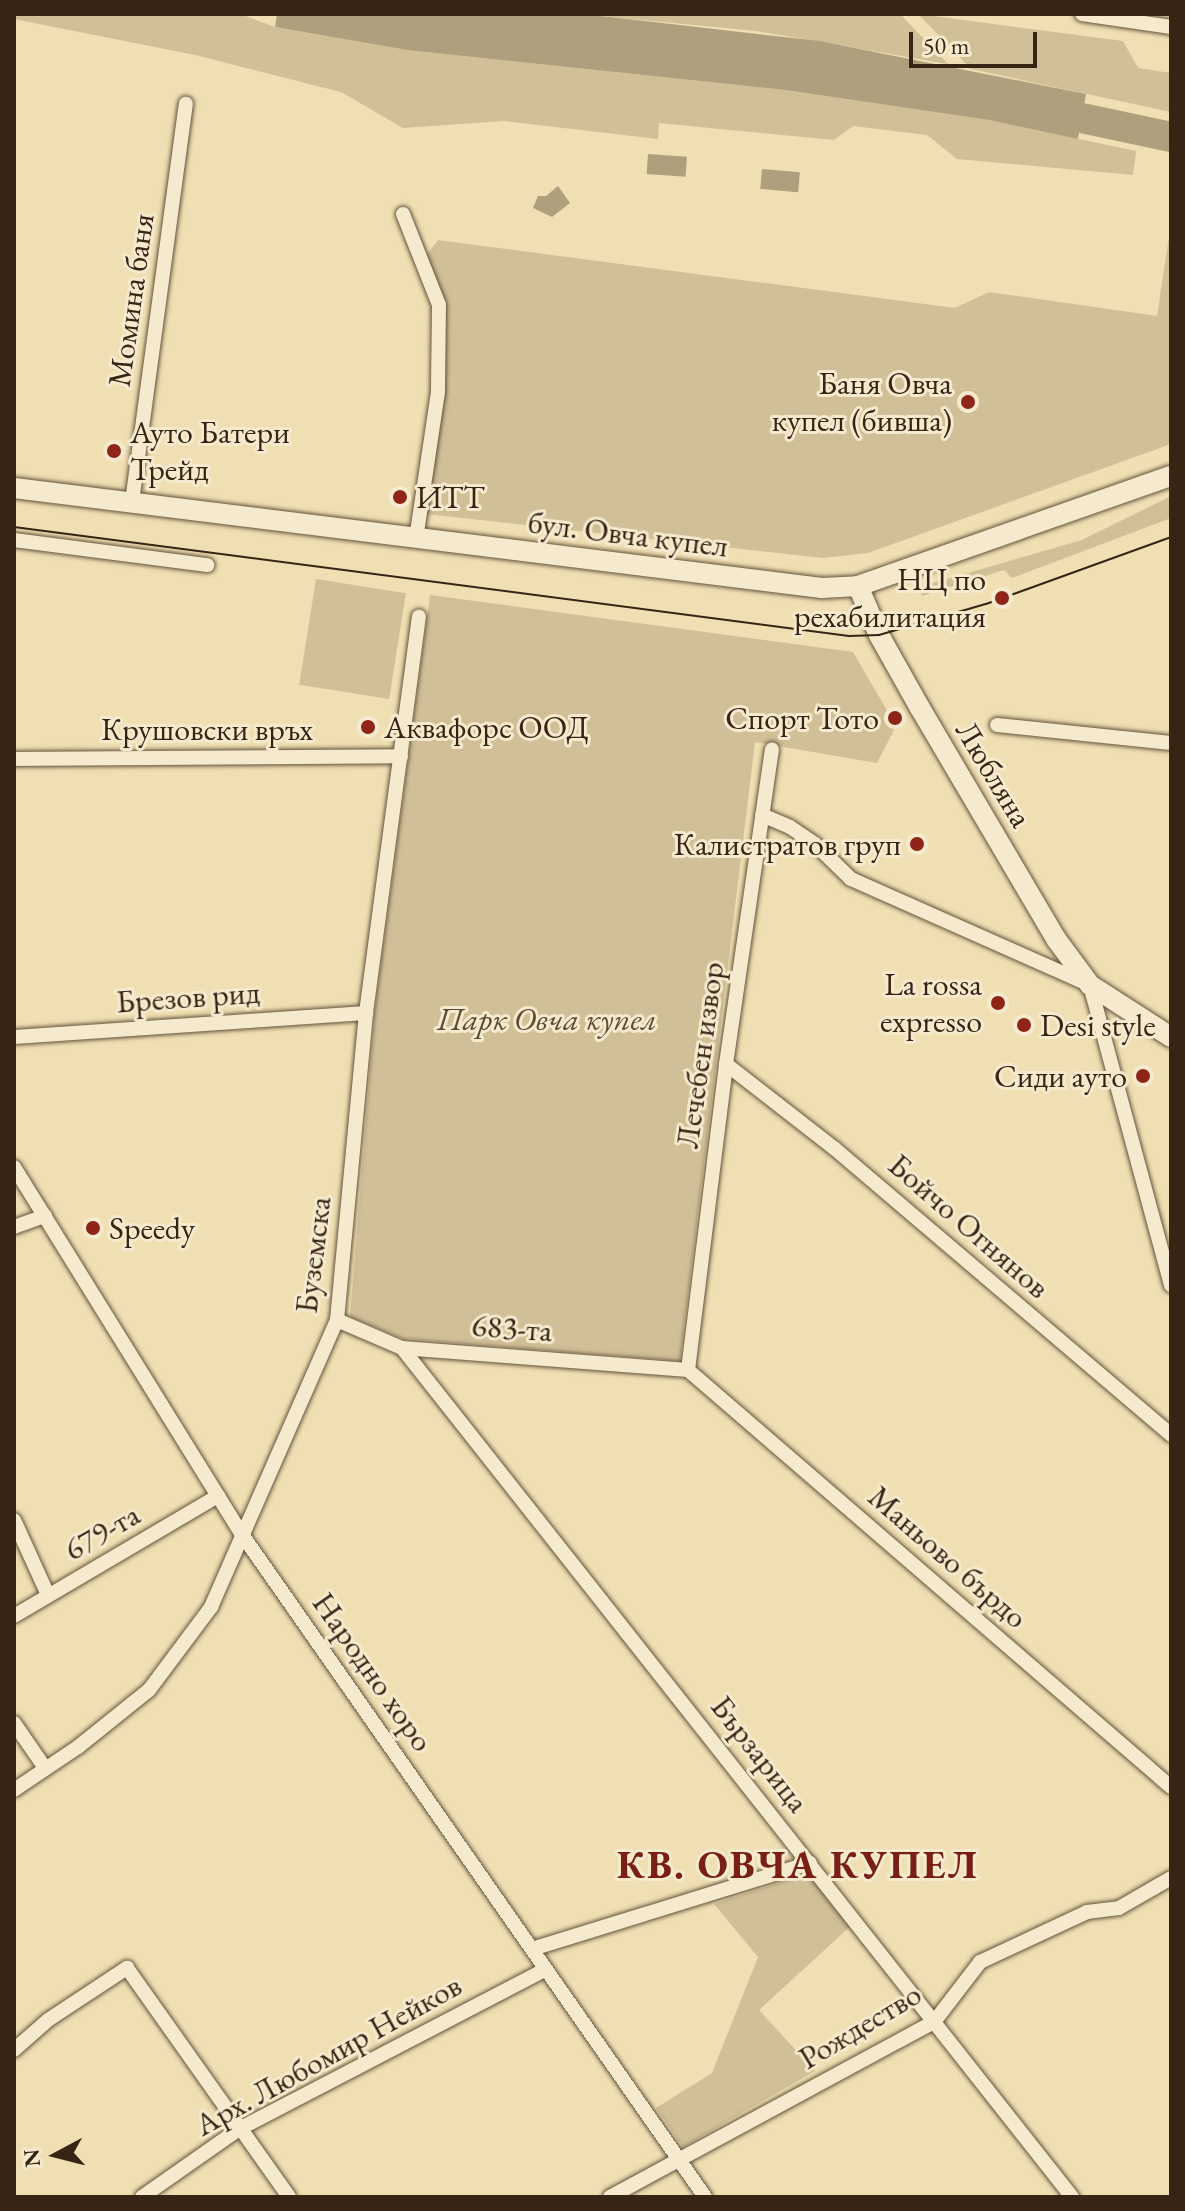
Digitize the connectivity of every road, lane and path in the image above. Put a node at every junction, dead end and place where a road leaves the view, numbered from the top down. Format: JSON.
{"nodes":[{"id":1,"x":1082,"y":14,"type":"edge"},
{"id":2,"x":1171,"y":27,"type":"edge"},
{"id":3,"x":186,"y":104,"type":"dead end"},
{"id":4,"x":403,"y":214,"type":"dead end"},
{"id":5,"x":1171,"y":476,"type":"edge"},
{"id":6,"x":14,"y":488,"type":"edge"},
{"id":7,"x":132,"y":502,"type":"junction"},
{"id":8,"x":416,"y":539,"type":"junction"},
{"id":9,"x":14,"y":540,"type":"edge"},
{"id":10,"x":207,"y":565,"type":"dead end"},
{"id":11,"x":858,"y":586,"type":"junction"},
{"id":12,"x":419,"y":617,"type":"dead end"},
{"id":13,"x":997,"y":725,"type":"dead end"},
{"id":14,"x":1171,"y":743,"type":"edge"},
{"id":15,"x":772,"y":749,"type":"dead end"},
{"id":16,"x":401,"y":756,"type":"junction"},
{"id":17,"x":14,"y":759,"type":"edge"},
{"id":18,"x":762,"y":815,"type":"junction"},
{"id":19,"x":1090,"y":985,"type":"junction"},
{"id":20,"x":366,"y":1013,"type":"junction"},
{"id":21,"x":14,"y":1037,"type":"edge"},
{"id":22,"x":1171,"y":1037,"type":"edge"},
{"id":23,"x":726,"y":1064,"type":"junction"},
{"id":24,"x":14,"y":1167,"type":"edge"},
{"id":25,"x":45,"y":1216,"type":"junction"},
{"id":26,"x":14,"y":1227,"type":"edge"},
{"id":27,"x":1171,"y":1285,"type":"edge"},
{"id":28,"x":337,"y":1320,"type":"junction"},
{"id":29,"x":402,"y":1348,"type":"junction"},
{"id":30,"x":688,"y":1370,"type":"junction"},
{"id":31,"x":1171,"y":1435,"type":"edge"},
{"id":32,"x":218,"y":1496,"type":"junction"},
{"id":33,"x":14,"y":1520,"type":"edge"},
{"id":34,"x":241,"y":1533,"type":"junction"},
{"id":35,"x":48,"y":1595,"type":"junction"},
{"id":36,"x":14,"y":1616,"type":"edge"},
{"id":37,"x":14,"y":1723,"type":"edge"},
{"id":38,"x":45,"y":1768,"type":"junction"},
{"id":39,"x":1171,"y":1787,"type":"edge"},
{"id":40,"x":14,"y":1790,"type":"edge"},
{"id":41,"x":810,"y":1863,"type":"junction"},
{"id":42,"x":1171,"y":1878,"type":"edge"},
{"id":43,"x":532,"y":1949,"type":"junction"},
{"id":44,"x":546,"y":1969,"type":"junction"},
{"id":45,"x":934,"y":2022,"type":"junction"},
{"id":46,"x":14,"y":2050,"type":"edge"},
{"id":47,"x":239,"y":2129,"type":"junction"},
{"id":48,"x":678,"y":2159,"type":"junction"},
{"id":49,"x":142,"y":2197,"type":"edge"},
{"id":50,"x":289,"y":2197,"type":"edge"},
{"id":51,"x":610,"y":2197,"type":"edge"},
{"id":52,"x":705,"y":2197,"type":"edge"},
{"id":53,"x":1072,"y":2197,"type":"edge"}],
"edges":[{"from":1,"to":2,"type":"street"},
{"from":3,"to":7,"type":"street","name":"Момина баня"},
{"from":4,"to":8,"type":"street"},
{"from":5,"to":11,"type":"main road","name":"бул. Овча купел"},
{"from":6,"to":7,"type":"main road","name":"бул. Овча купел"},
{"from":7,"to":8,"type":"main road","name":"бул. Овча купел"},
{"from":8,"to":11,"type":"main road","name":"бул. Овча купел"},
{"from":9,"to":10,"type":"street"},
{"from":11,"to":19,"type":"main road","name":"Любляна"},
{"from":12,"to":16,"type":"street","name":"Буземска"},
{"from":13,"to":14,"type":"street"},
{"from":15,"to":18,"type":"street","name":"Лечебен извор"},
{"from":16,"to":17,"type":"street","name":"Крушовски връх"},
{"from":16,"to":20,"type":"street","name":"Буземска"},
{"from":18,"to":19,"type":"street","name":"Любляна"},
{"from":18,"to":23,"type":"street","name":"Лечебен извор"},
{"from":19,"to":22,"type":"main road","name":"Любляна"},
{"from":19,"to":27,"type":"street"},
{"from":20,"to":21,"type":"street","name":"Брезов рид"},
{"from":20,"to":28,"type":"street","name":"Буземска"},
{"from":23,"to":30,"type":"street","name":"Лечебен извор"},
{"from":23,"to":31,"type":"street","name":"Бойчо Огнянов"},
{"from":24,"to":25,"type":"street","name":"Народно хоро"},
{"from":25,"to":26,"type":"street"},
{"from":25,"to":32,"type":"street","name":"Народно хоро"},
{"from":28,"to":29,"type":"street","name":"683-та"},
{"from":28,"to":34,"type":"street","name":"Буземска"},
{"from":29,"to":30,"type":"street","name":"683-та"},
{"from":29,"to":41,"type":"street","name":"Бързарица"},
{"from":30,"to":39,"type":"street","name":"Маньово бърдо"},
{"from":32,"to":34,"type":"street","name":"Народно хоро"},
{"from":32,"to":35,"type":"street","name":"679-та"},
{"from":33,"to":35,"type":"street"},
{"from":34,"to":38,"type":"street","name":"Буземска"},
{"from":34,"to":43,"type":"street","name":"Народно хоро"},
{"from":35,"to":36,"type":"street","name":"679-та"},
{"from":37,"to":38,"type":"street"},
{"from":38,"to":40,"type":"street","name":"Буземска"},
{"from":41,"to":43,"type":"street"},
{"from":41,"to":45,"type":"street","name":"Бързарица"},
{"from":42,"to":45,"type":"street","name":"Рождество"},
{"from":43,"to":44,"type":"street","name":"Народно хоро"},
{"from":44,"to":47,"type":"street","name":"Арх. Любомир Нейков"},
{"from":44,"to":48,"type":"street","name":"Народно хоро"},
{"from":45,"to":48,"type":"street","name":"Рождество"},
{"from":45,"to":53,"type":"street","name":"Бързарица"},
{"from":46,"to":47,"type":"street"},
{"from":47,"to":49,"type":"street","name":"Арх. Любомир Нейков"},
{"from":47,"to":50,"type":"street"},
{"from":48,"to":51,"type":"street","name":"Рождество"},
{"from":48,"to":52,"type":"street","name":"Народно хоро"}]}
